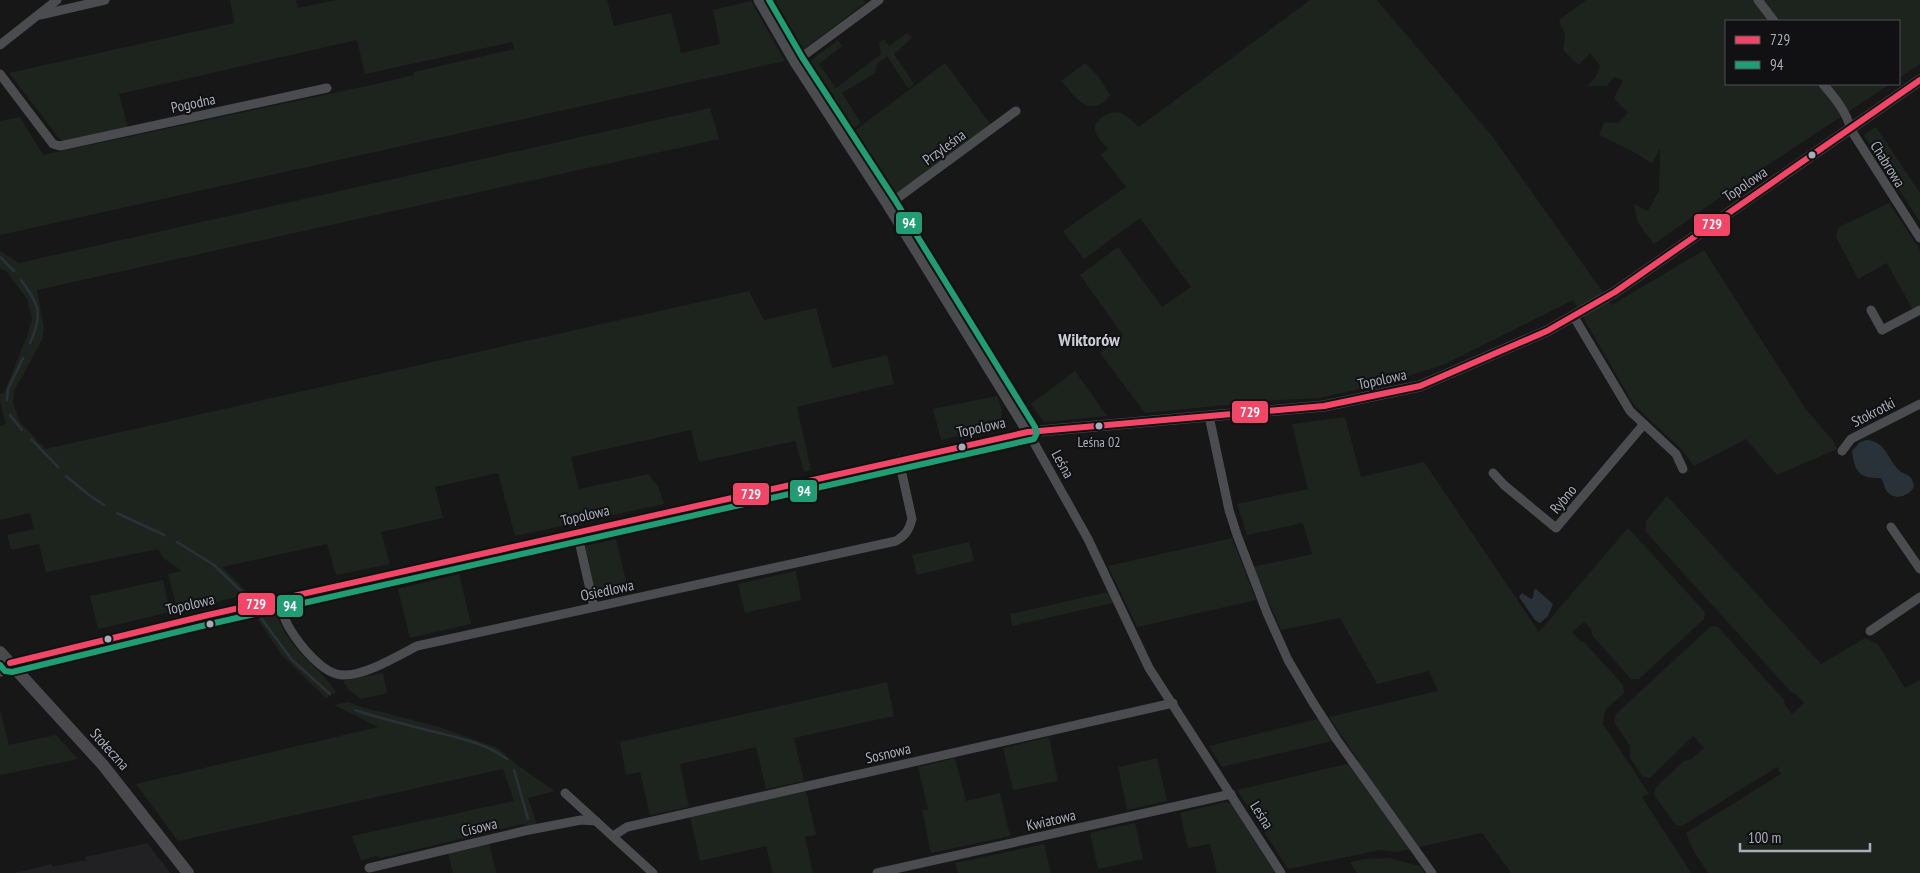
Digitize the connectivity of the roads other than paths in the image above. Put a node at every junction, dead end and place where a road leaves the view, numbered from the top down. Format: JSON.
{"nodes":[{"id":1,"x":57,"y":0,"type":"edge"},
{"id":2,"x":106,"y":0,"type":"edge"},
{"id":3,"x":759,"y":0,"type":"edge"},
{"id":4,"x":879,"y":0,"type":"edge"},
{"id":5,"x":1758,"y":0,"type":"edge"},
{"id":6,"x":37,"y":16,"type":"junction"},
{"id":7,"x":1773,"y":20,"type":"edge"},
{"id":8,"x":0,"y":45,"type":"edge"},
{"id":9,"x":795,"y":62,"type":"junction"},
{"id":10,"x":0,"y":74,"type":"edge"},
{"id":11,"x":1920,"y":80,"type":"edge"},
{"id":12,"x":1824,"y":85,"type":"edge"},
{"id":13,"x":327,"y":88,"type":"dead end"},
{"id":14,"x":1016,"y":111,"type":"dead end"},
{"id":15,"x":1850,"y":130,"type":"junction"},
{"id":16,"x":888,"y":205,"type":"junction"},
{"id":17,"x":1920,"y":238,"type":"edge"},
{"id":18,"x":1871,"y":310,"type":"dead end"},
{"id":19,"x":1920,"y":310,"type":"edge"},
{"id":20,"x":1574,"y":317,"type":"junction"},
{"id":21,"x":1920,"y":404,"type":"edge"},
{"id":22,"x":1209,"y":416,"type":"junction"},
{"id":23,"x":1644,"y":424,"type":"junction"},
{"id":24,"x":1028,"y":432,"type":"junction"},
{"id":25,"x":1842,"y":450,"type":"dead end"},
{"id":26,"x":898,"y":460,"type":"junction"},
{"id":27,"x":1683,"y":469,"type":"dead end"},
{"id":28,"x":1493,"y":473,"type":"dead end"},
{"id":29,"x":1891,"y":527,"type":"dead end"},
{"id":30,"x":577,"y":532,"type":"junction"},
{"id":31,"x":1920,"y":569,"type":"edge"},
{"id":32,"x":1920,"y":597,"type":"edge"},
{"id":33,"x":278,"y":600,"type":"junction"},
{"id":34,"x":594,"y":607,"type":"junction"},
{"id":35,"x":1870,"y":631,"type":"dead end"},
{"id":36,"x":0,"y":652,"type":"edge"},
{"id":37,"x":13,"y":666,"type":"junction"},
{"id":38,"x":0,"y":672,"type":"edge"},
{"id":39,"x":1173,"y":702,"type":"junction"},
{"id":40,"x":565,"y":793,"type":"dead end"},
{"id":41,"x":1231,"y":794,"type":"junction"},
{"id":42,"x":596,"y":821,"type":"junction"},
{"id":43,"x":613,"y":836,"type":"junction"},
{"id":44,"x":369,"y":868,"type":"dead end"},
{"id":45,"x":188,"y":873,"type":"edge"},
{"id":46,"x":653,"y":873,"type":"edge"},
{"id":47,"x":877,"y":873,"type":"edge"},
{"id":48,"x":1281,"y":873,"type":"edge"},
{"id":49,"x":1432,"y":873,"type":"edge"}],
"edges":[{"from":1,"to":6,"type":"street"},
{"from":2,"to":6,"type":"street"},
{"from":3,"to":9,"type":"street","name":"Leśna"},
{"from":4,"to":9,"type":"street"},
{"from":5,"to":7,"type":"street"},
{"from":6,"to":8,"type":"street"},
{"from":9,"to":16,"type":"street","name":"Leśna"},
{"from":10,"to":13,"type":"street","name":"Pogodna"},
{"from":11,"to":15,"type":"street","name":"Topolowa"},
{"from":12,"to":15,"type":"street","name":"Chabrowa"},
{"from":14,"to":16,"type":"street","name":"Przyleśna"},
{"from":15,"to":17,"type":"street","name":"Chabrowa"},
{"from":15,"to":20,"type":"street","name":"Topolowa"},
{"from":16,"to":24,"type":"street","name":"Leśna"},
{"from":18,"to":19,"type":"street"},
{"from":20,"to":22,"type":"street","name":"Topolowa"},
{"from":20,"to":23,"type":"street"},
{"from":21,"to":25,"type":"street","name":"Stokrotki"},
{"from":22,"to":24,"type":"street","name":"Topolowa"},
{"from":22,"to":49,"type":"street"},
{"from":23,"to":27,"type":"street"},
{"from":23,"to":28,"type":"street","name":"Rybno"},
{"from":24,"to":26,"type":"street","name":"Topolowa"},
{"from":24,"to":39,"type":"street","name":"Leśna"},
{"from":26,"to":30,"type":"street","name":"Topolowa"},
{"from":26,"to":34,"type":"street","name":"Osiedlowa"},
{"from":29,"to":31,"type":"street"},
{"from":30,"to":33,"type":"street","name":"Topolowa"},
{"from":30,"to":34,"type":"street"},
{"from":32,"to":35,"type":"street"},
{"from":33,"to":34,"type":"street","name":"Osiedlowa"},
{"from":33,"to":37,"type":"street","name":"Topolowa"},
{"from":36,"to":37,"type":"main road","name":"Stołeczna"},
{"from":37,"to":38,"type":"street","name":"Topolowa"},
{"from":37,"to":45,"type":"main road","name":"Stołeczna"},
{"from":39,"to":41,"type":"street","name":"Leśna"},
{"from":39,"to":43,"type":"street","name":"Sosnowa"},
{"from":40,"to":42,"type":"street"},
{"from":41,"to":47,"type":"street","name":"Kwiatowa"},
{"from":41,"to":48,"type":"street","name":"Leśna"},
{"from":42,"to":43,"type":"street"},
{"from":42,"to":44,"type":"street","name":"Cisowa"},
{"from":43,"to":46,"type":"street"}]}
